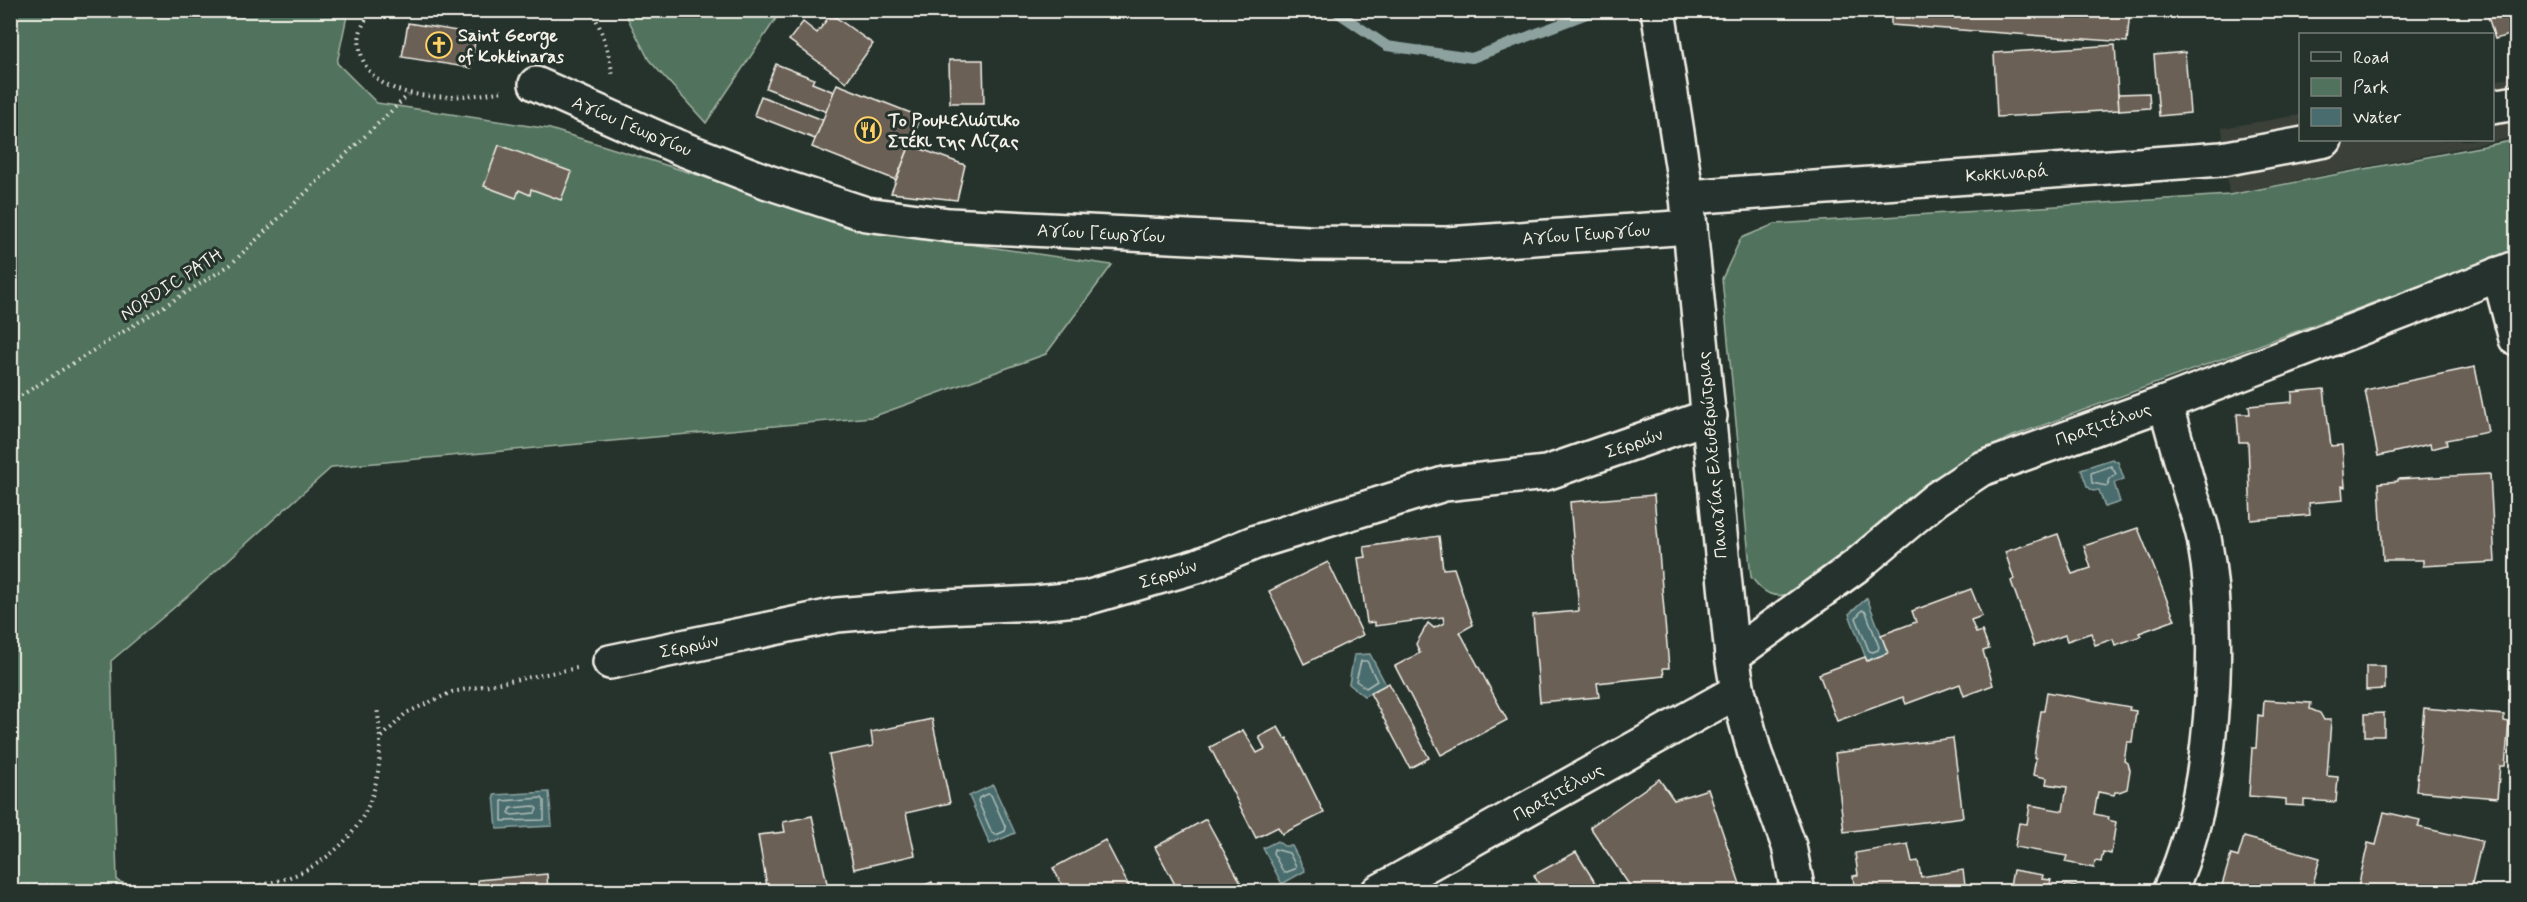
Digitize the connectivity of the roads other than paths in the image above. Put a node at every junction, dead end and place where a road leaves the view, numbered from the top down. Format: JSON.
{"nodes":[{"id":1,"x":1659,"y":14,"type":"edge"},
{"id":2,"x":536,"y":84,"type":"road end"},
{"id":3,"x":2517,"y":103,"type":"edge"},
{"id":4,"x":2494,"y":107,"type":"edge"},
{"id":5,"x":2320,"y":141,"type":"edge"},
{"id":6,"x":1689,"y":212,"type":"junction"},
{"id":7,"x":2508,"y":271,"type":"edge"},
{"id":8,"x":2517,"y":339,"type":"edge"},
{"id":9,"x":2164,"y":403,"type":"junction"},
{"id":10,"x":1710,"y":416,"type":"junction"},
{"id":11,"x":1732,"y":656,"type":"junction"},
{"id":12,"x":610,"y":662,"type":"road end"},
{"id":13,"x":1738,"y":691,"type":"junction"},
{"id":14,"x":1378,"y":891,"type":"edge"},
{"id":15,"x":1798,"y":891,"type":"edge"},
{"id":16,"x":2169,"y":891,"type":"edge"}],
"edges":[{"from":1,"to":6,"type":"street","name":"Παναγίας Ελευθερώτριας"},
{"from":2,"to":6,"type":"street","name":"Αγίου Γεωργίου"},
{"from":3,"to":4,"type":"street"},
{"from":5,"to":6,"type":"street","name":"Κοκκιναρά"},
{"from":6,"to":10,"type":"street","name":"Παναγίας Ελευθερώτριας"},
{"from":7,"to":8,"type":"street"},
{"from":7,"to":9,"type":"street","name":"Πραξιτέλους"},
{"from":9,"to":11,"type":"street","name":"Πραξιτέλους"},
{"from":9,"to":16,"type":"street"},
{"from":10,"to":11,"type":"street","name":"Παναγίας Ελευθερώτριας"},
{"from":10,"to":12,"type":"street","name":"Σερρών"},
{"from":11,"to":13,"type":"street","name":"Παναγίας Ελευθερώτριας"},
{"from":13,"to":14,"type":"street","name":"Πραξιτέλους"},
{"from":13,"to":15,"type":"street","name":"Παναγίας Ελευθερώτριας"}]}
